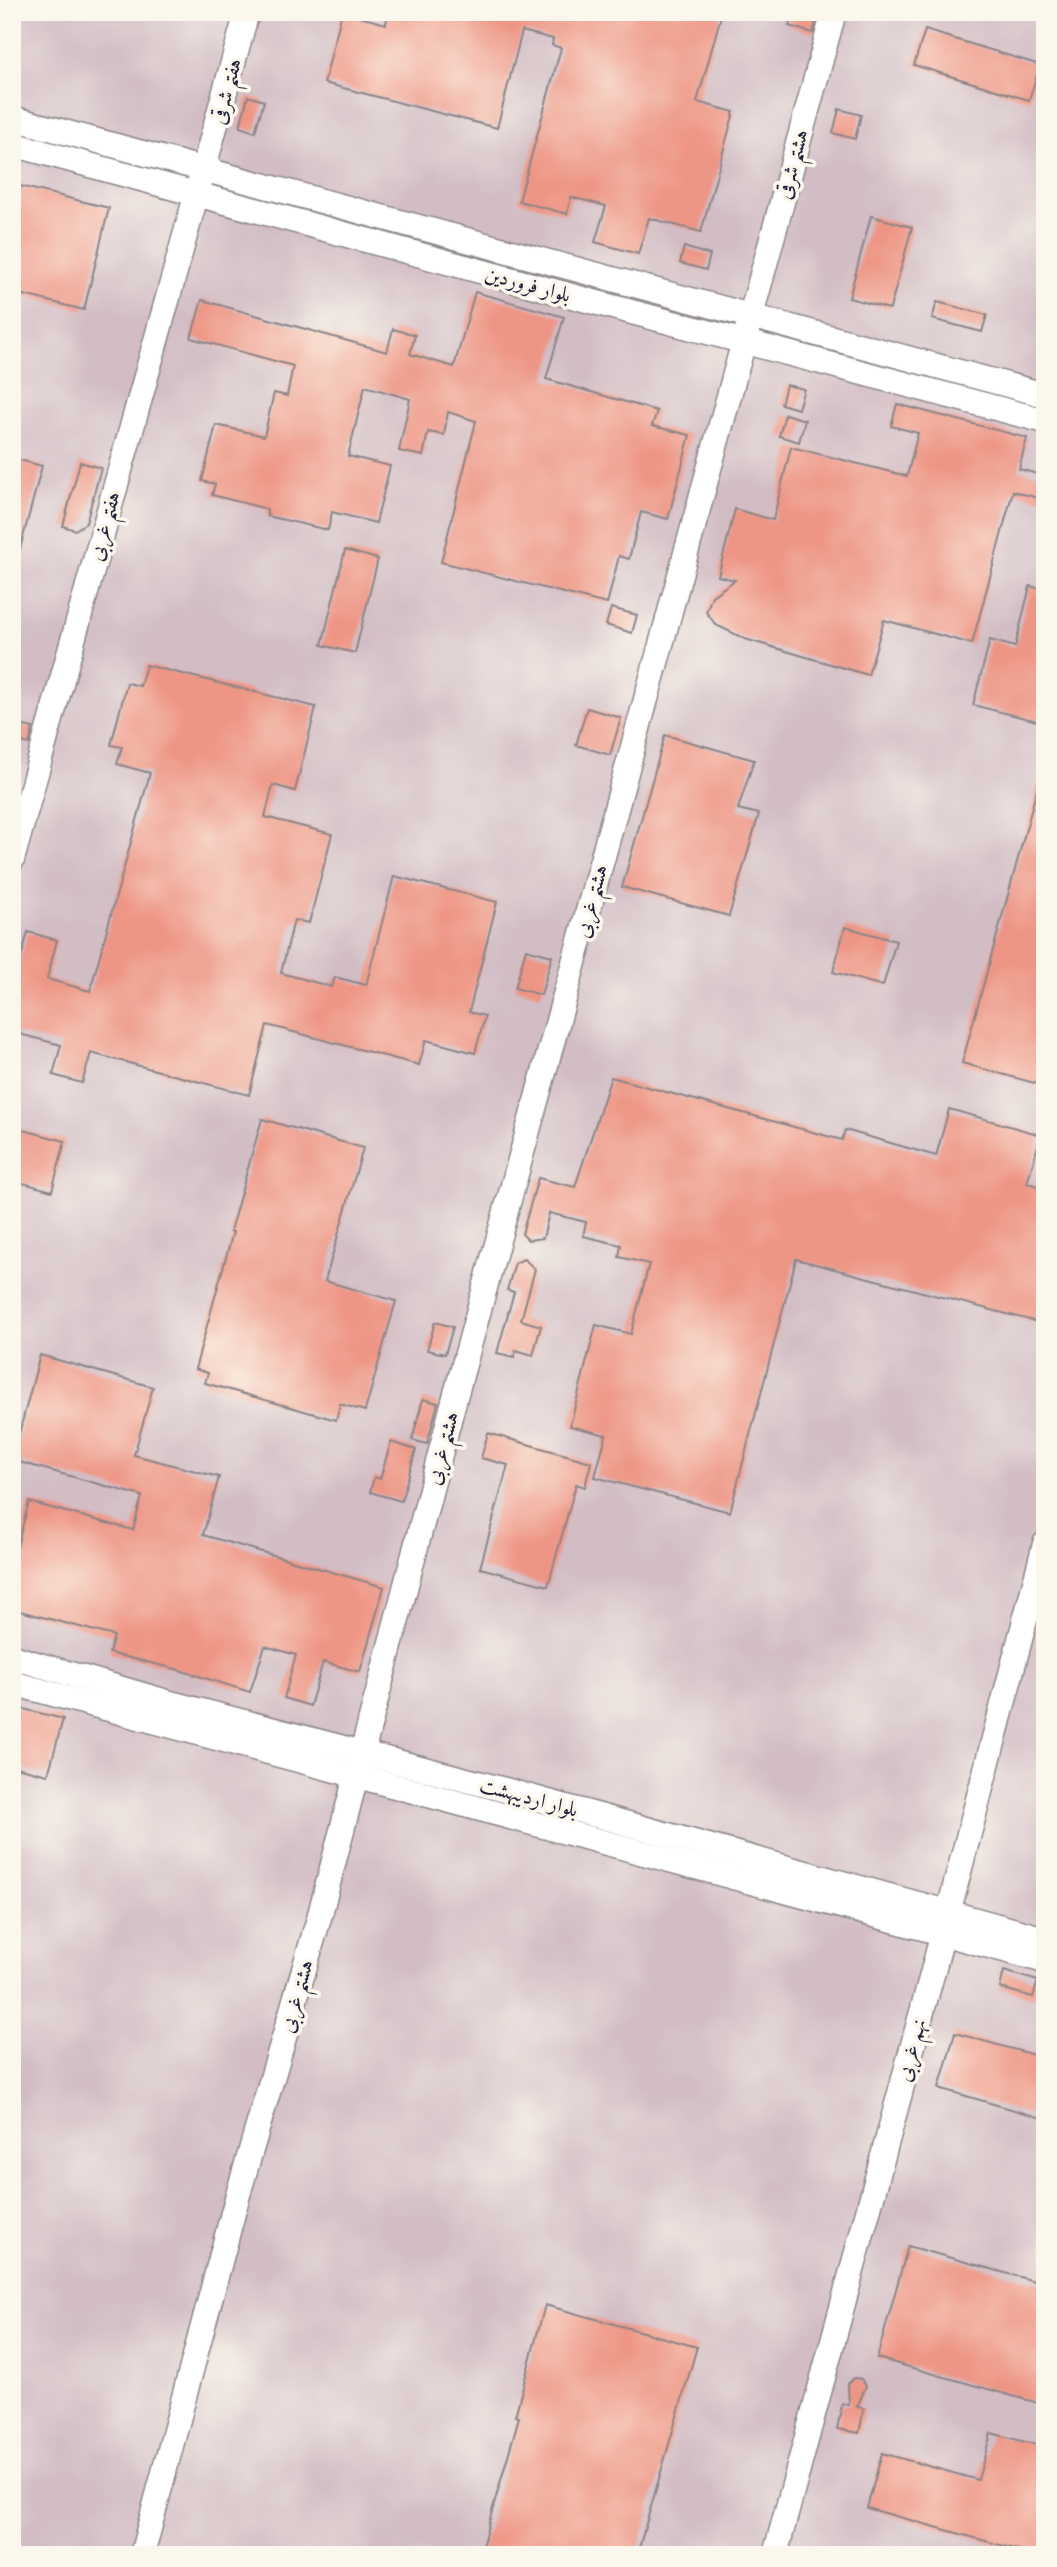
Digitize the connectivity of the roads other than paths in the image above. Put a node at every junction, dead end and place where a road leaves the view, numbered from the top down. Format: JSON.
{"nodes":[{"id":1,"x":247,"y":12,"type":"edge"},
{"id":2,"x":834,"y":12,"type":"edge"},
{"id":3,"x":12,"y":118,"type":"edge"},
{"id":4,"x":12,"y":144,"type":"edge"},
{"id":5,"x":204,"y":170,"type":"junction"},
{"id":6,"x":195,"y":193,"type":"junction"},
{"id":7,"x":751,"y":316,"type":"junction"},
{"id":8,"x":745,"y":342,"type":"junction"},
{"id":9,"x":1045,"y":395,"type":"edge"},
{"id":10,"x":1045,"y":421,"type":"edge"},
{"id":11,"x":12,"y":859,"type":"edge"},
{"id":12,"x":1045,"y":1544,"type":"edge"},
{"id":13,"x":12,"y":1657,"type":"edge"},
{"id":14,"x":12,"y":1683,"type":"edge"},
{"id":15,"x":358,"y":1763,"type":"junction"},
{"id":16,"x":946,"y":1923,"type":"junction"},
{"id":17,"x":1045,"y":1939,"type":"edge"},
{"id":18,"x":1045,"y":1961,"type":"edge"},
{"id":19,"x":142,"y":2555,"type":"edge"},
{"id":20,"x":775,"y":2555,"type":"edge"}],
"edges":[{"from":1,"to":5,"type":"street","name":"هفتم شرقی"},
{"from":2,"to":7,"type":"street","name":"هشتم شرقی"},
{"from":3,"to":5,"type":"street","name":"بلوار فروردین"},
{"from":4,"to":6,"type":"street","name":"بلوار فروردین"},
{"from":5,"to":6,"type":"street","name":"هفتم شرقی"},
{"from":5,"to":7,"type":"street","name":"بلوار فروردین"},
{"from":6,"to":8,"type":"street","name":"بلوار فروردین"},
{"from":6,"to":11,"type":"street","name":"هفتم غربی"},
{"from":7,"to":8,"type":"street","name":"هشتم شرقی"},
{"from":7,"to":9,"type":"street","name":"بلوار فروردین"},
{"from":8,"to":10,"type":"street","name":"بلوار فروردین"},
{"from":8,"to":15,"type":"street","name":"هشتم غربی"},
{"from":12,"to":16,"type":"street","name":"نهم غربی"},
{"from":13,"to":15,"type":"street","name":"بلوار اردیبهشت"},
{"from":14,"to":15,"type":"street","name":"بلوار اردیبهشت"},
{"from":15,"to":16,"type":"street","name":"بلوار اردیبهشت"},
{"from":15,"to":19,"type":"street","name":"هشتم غربی"},
{"from":16,"to":17,"type":"street","name":"بلوار اردیبهشت"},
{"from":16,"to":18,"type":"street","name":"بلوار اردیبهشت"},
{"from":16,"to":20,"type":"street","name":"نهم غربی"}]}
